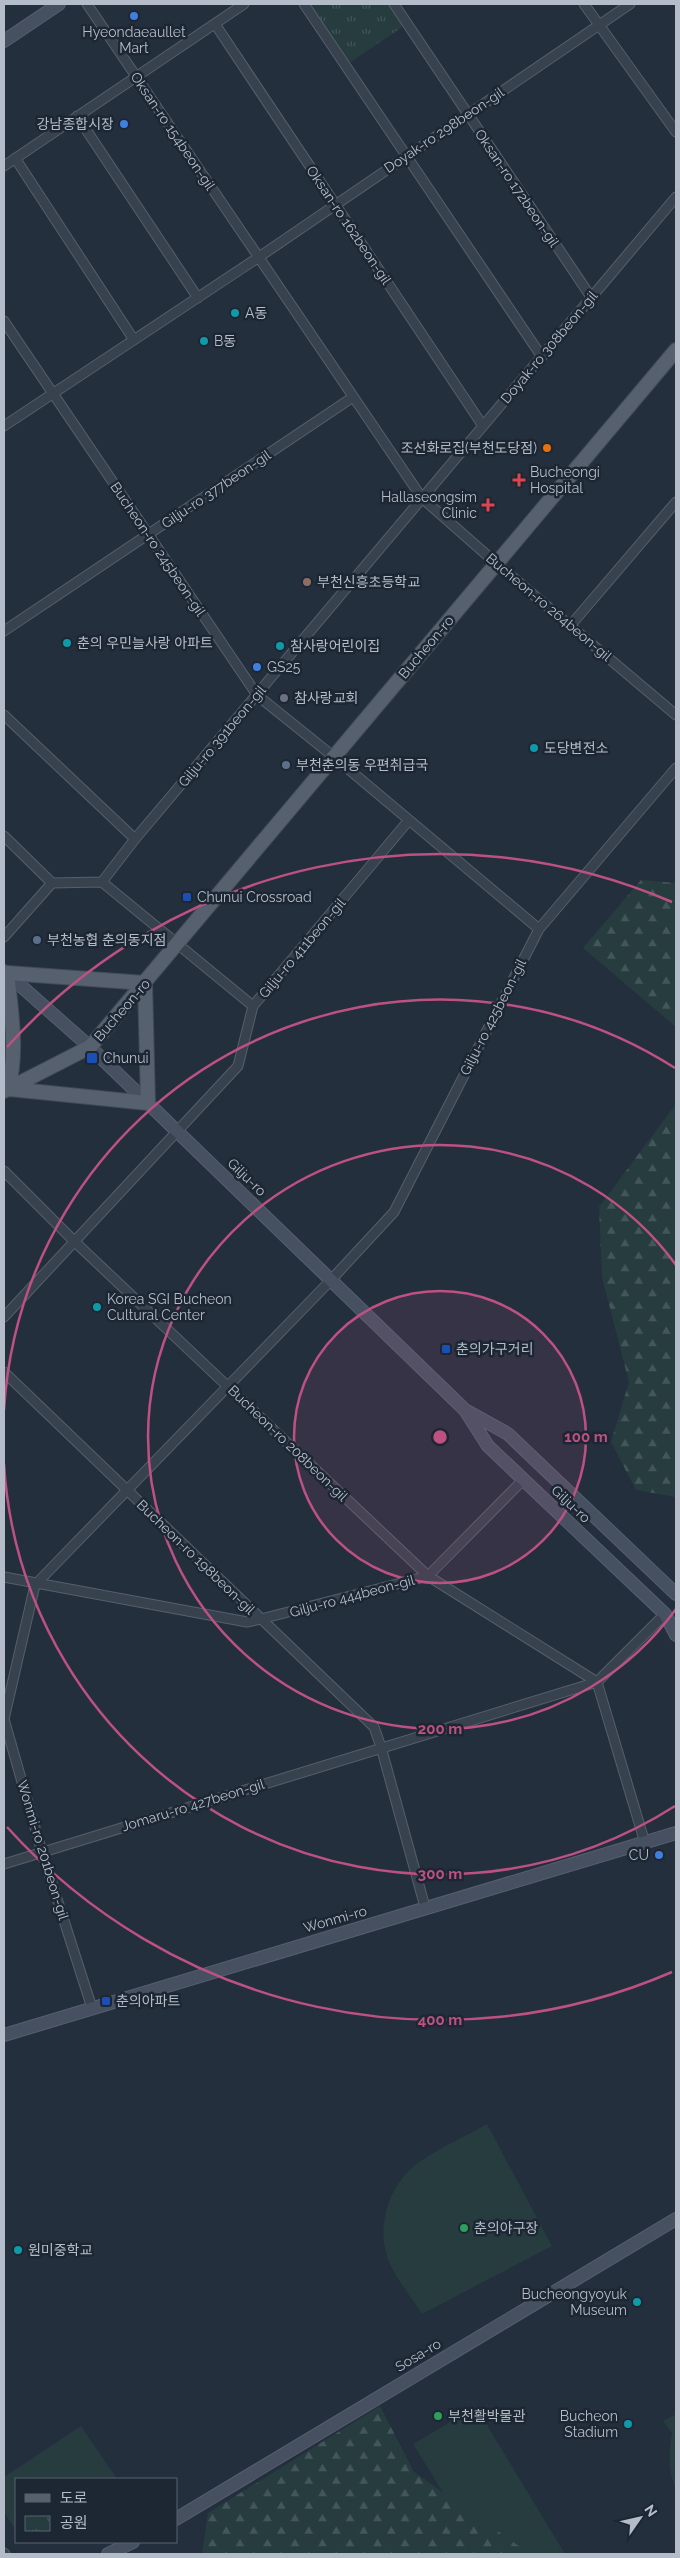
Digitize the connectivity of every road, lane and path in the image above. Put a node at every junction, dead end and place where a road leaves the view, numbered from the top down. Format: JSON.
{"nodes":[{"id":1,"x":59,"y":4,"type":"edge"},
{"id":2,"x":88,"y":4,"type":"edge"},
{"id":3,"x":244,"y":4,"type":"edge"},
{"id":4,"x":304,"y":4,"type":"edge"},
{"id":5,"x":394,"y":4,"type":"edge"},
{"id":6,"x":584,"y":4,"type":"edge"},
{"id":7,"x":630,"y":4,"type":"edge"},
{"id":8,"x":215,"y":24,"type":"junction"},
{"id":9,"x":599,"y":25,"type":"junction"},
{"id":10,"x":4,"y":41,"type":"edge"},
{"id":11,"x":136,"y":76,"type":"junction"},
{"id":12,"x":468,"y":114,"type":"junction"},
{"id":13,"x":77,"y":116,"type":"junction"},
{"id":14,"x":676,"y":132,"type":"edge"},
{"id":15,"x":406,"y":156,"type":"junction"},
{"id":16,"x":15,"y":158,"type":"junction"},
{"id":17,"x":4,"y":166,"type":"edge"},
{"id":18,"x":676,"y":197,"type":"edge"},
{"id":19,"x":335,"y":204,"type":"junction"},
{"id":20,"x":259,"y":257,"type":"junction"},
{"id":21,"x":591,"y":297,"type":"junction"},
{"id":22,"x":198,"y":298,"type":"junction"},
{"id":23,"x":4,"y":321,"type":"edge"},
{"id":24,"x":134,"y":340,"type":"junction"},
{"id":25,"x":676,"y":350,"type":"edge"},
{"id":26,"x":542,"y":357,"type":"junction"},
{"id":27,"x":53,"y":394,"type":"junction"},
{"id":28,"x":353,"y":397,"type":"junction"},
{"id":29,"x":4,"y":426,"type":"edge"},
{"id":30,"x":483,"y":426,"type":"junction"},
{"id":31,"x":422,"y":498,"type":"junction"},
{"id":32,"x":676,"y":502,"type":"edge"},
{"id":33,"x":148,"y":535,"type":"junction"},
{"id":34,"x":497,"y":564,"type":"junction"},
{"id":35,"x":570,"y":626,"type":"junction"},
{"id":36,"x":4,"y":631,"type":"edge"},
{"id":37,"x":256,"y":695,"type":"junction"},
{"id":38,"x":4,"y":715,"type":"edge"},
{"id":39,"x":676,"y":715,"type":"edge"},
{"id":40,"x":334,"y":756,"type":"junction"},
{"id":41,"x":676,"y":768,"type":"edge"},
{"id":42,"x":409,"y":820,"type":"junction"},
{"id":43,"x":4,"y":836,"type":"edge"},
{"id":44,"x":135,"y":839,"type":"junction"},
{"id":45,"x":102,"y":882,"type":"junction"},
{"id":46,"x":52,"y":883,"type":"junction"},
{"id":47,"x":539,"y":929,"type":"junction"},
{"id":48,"x":4,"y":937,"type":"edge"},
{"id":49,"x":177,"y":944,"type":"junction"},
{"id":50,"x":5,"y":972,"type":"edge"},
{"id":51,"x":145,"y":983,"type":"junction"},
{"id":52,"x":253,"y":1006,"type":"junction"},
{"id":53,"x":90,"y":1047,"type":"junction"},
{"id":54,"x":6,"y":1090,"type":"edge"},
{"id":55,"x":148,"y":1103,"type":"junction"},
{"id":56,"x":177,"y":1131,"type":"junction"},
{"id":57,"x":4,"y":1171,"type":"edge"},
{"id":58,"x":75,"y":1242,"type":"junction"},
{"id":59,"x":331,"y":1280,"type":"junction"},
{"id":60,"x":4,"y":1317,"type":"edge"},
{"id":61,"x":4,"y":1372,"type":"edge"},
{"id":62,"x":228,"y":1386,"type":"junction"},
{"id":63,"x":465,"y":1410,"type":"junction"},
{"id":64,"x":524,"y":1480,"type":"junction"},
{"id":65,"x":557,"y":1481,"type":"junction"},
{"id":66,"x":128,"y":1491,"type":"junction"},
{"id":67,"x":541,"y":1496,"type":"junction"},
{"id":68,"x":428,"y":1576,"type":"junction"},
{"id":69,"x":4,"y":1578,"type":"edge"},
{"id":70,"x":35,"y":1585,"type":"junction"},
{"id":71,"x":676,"y":1594,"type":"edge"},
{"id":72,"x":666,"y":1614,"type":"junction"},
{"id":73,"x":261,"y":1619,"type":"junction"},
{"id":74,"x":676,"y":1624,"type":"edge"},
{"id":75,"x":676,"y":1635,"type":"edge"},
{"id":76,"x":597,"y":1682,"type":"junction"},
{"id":77,"x":4,"y":1719,"type":"edge"},
{"id":78,"x":381,"y":1747,"type":"junction"},
{"id":79,"x":676,"y":1834,"type":"edge"},
{"id":80,"x":645,"y":1842,"type":"junction"},
{"id":81,"x":42,"y":1852,"type":"junction"},
{"id":82,"x":4,"y":1864,"type":"edge"},
{"id":83,"x":426,"y":1907,"type":"junction"},
{"id":84,"x":92,"y":2008,"type":"junction"},
{"id":85,"x":4,"y":2035,"type":"edge"},
{"id":86,"x":676,"y":2219,"type":"edge"},
{"id":87,"x":178,"y":2518,"type":"edge"},
{"id":88,"x":130,"y":2543,"type":"edge"},
{"id":89,"x":108,"y":2554,"type":"edge"}],
"edges":[{"from":1,"to":10,"type":"street"},
{"from":2,"to":11,"type":"street","name":"Oksan-ro 154beon-gil"},
{"from":3,"to":8,"type":"street"},
{"from":4,"to":15,"type":"street"},
{"from":5,"to":12,"type":"street","name":"Oksan-ro 172beon-gil"},
{"from":6,"to":9,"type":"street"},
{"from":7,"to":9,"type":"street","name":"Doyak-ro 298beon-gil"},
{"from":8,"to":11,"type":"street"},
{"from":8,"to":19,"type":"street","name":"Oksan-ro 162beon-gil"},
{"from":9,"to":12,"type":"street","name":"Doyak-ro 298beon-gil"},
{"from":9,"to":14,"type":"street"},
{"from":11,"to":13,"type":"street"},
{"from":11,"to":20,"type":"street","name":"Oksan-ro 154beon-gil"},
{"from":12,"to":15,"type":"street","name":"Doyak-ro 298beon-gil"},
{"from":12,"to":21,"type":"street","name":"Oksan-ro 172beon-gil"},
{"from":13,"to":16,"type":"street"},
{"from":13,"to":22,"type":"street"},
{"from":15,"to":19,"type":"street","name":"Doyak-ro 298beon-gil"},
{"from":15,"to":26,"type":"street"},
{"from":16,"to":17,"type":"street"},
{"from":16,"to":24,"type":"street"},
{"from":18,"to":21,"type":"street","name":"Doyak-ro 308beon-gil"},
{"from":19,"to":20,"type":"street","name":"Doyak-ro 298beon-gil"},
{"from":19,"to":30,"type":"street","name":"Oksan-ro 162beon-gil"},
{"from":20,"to":22,"type":"street","name":"Doyak-ro 298beon-gil"},
{"from":20,"to":28,"type":"street","name":"Oksan-ro 154beon-gil"},
{"from":21,"to":26,"type":"street","name":"Doyak-ro 308beon-gil"},
{"from":22,"to":24,"type":"street","name":"Doyak-ro 298beon-gil"},
{"from":23,"to":27,"type":"street","name":"Bucheon-ro 245beon-gil"},
{"from":24,"to":27,"type":"street","name":"Doyak-ro 298beon-gil"},
{"from":25,"to":34,"type":"main road","name":"Bucheon-ro"},
{"from":26,"to":30,"type":"street","name":"Doyak-ro 308beon-gil"},
{"from":27,"to":29,"type":"street","name":"Doyak-ro 298beon-gil"},
{"from":27,"to":33,"type":"street","name":"Bucheon-ro 245beon-gil"},
{"from":28,"to":31,"type":"street","name":"Bucheon-ro 264beon-gil"},
{"from":28,"to":33,"type":"street","name":"Gilju-ro 377beon-gil"},
{"from":30,"to":31,"type":"street","name":"Doyak-ro 308beon-gil"},
{"from":31,"to":34,"type":"street","name":"Bucheon-ro 264beon-gil"},
{"from":31,"to":37,"type":"street","name":"Gilju-ro 391beon-gil"},
{"from":32,"to":35,"type":"street"},
{"from":33,"to":36,"type":"street","name":"Gilju-ro 377beon-gil"},
{"from":33,"to":37,"type":"street","name":"Bucheon-ro 245beon-gil"},
{"from":34,"to":35,"type":"street","name":"Bucheon-ro 264beon-gil"},
{"from":34,"to":40,"type":"main road","name":"Bucheon-ro"},
{"from":35,"to":39,"type":"street","name":"Bucheon-ro 264beon-gil"},
{"from":37,"to":40,"type":"street","name":"Bucheon-ro 245beon-gil"},
{"from":37,"to":44,"type":"street","name":"Gilju-ro 391beon-gil"},
{"from":38,"to":44,"type":"street"},
{"from":40,"to":42,"type":"street","name":"Bucheon-ro 245beon-gil"},
{"from":40,"to":49,"type":"main road","name":"Bucheon-ro"},
{"from":41,"to":47,"type":"street","name":"Gilju-ro 425beon-gil"},
{"from":42,"to":47,"type":"street","name":"Bucheon-ro 245beon-gil"},
{"from":42,"to":52,"type":"street","name":"Gilju-ro 411beon-gil"},
{"from":43,"to":46,"type":"street"},
{"from":44,"to":45,"type":"street","name":"Gilju-ro 391beon-gil"},
{"from":45,"to":46,"type":"street"},
{"from":45,"to":49,"type":"street"},
{"from":46,"to":48,"type":"street"},
{"from":47,"to":59,"type":"street","name":"Gilju-ro 425beon-gil"},
{"from":49,"to":51,"type":"main road","name":"Bucheon-ro"},
{"from":49,"to":52,"type":"street"},
{"from":50,"to":51,"type":"main road"},
{"from":50,"to":53,"type":"street","name":"Gilju-ro"},
{"from":50,"to":54,"type":"main road"},
{"from":51,"to":53,"type":"main road","name":"Bucheon-ro"},
{"from":51,"to":55,"type":"main road"},
{"from":52,"to":56,"type":"street","name":"Gilju-ro 411beon-gil"},
{"from":53,"to":54,"type":"main road","name":"Bucheon-ro"},
{"from":53,"to":55,"type":"street","name":"Gilju-ro"},
{"from":54,"to":55,"type":"main road"},
{"from":55,"to":56,"type":"street","name":"Gilju-ro"},
{"from":56,"to":58,"type":"street","name":"Gilju-ro 411beon-gil"},
{"from":56,"to":59,"type":"street","name":"Gilju-ro"},
{"from":57,"to":58,"type":"street","name":"Bucheon-ro 208beon-gil"},
{"from":58,"to":60,"type":"street","name":"Gilju-ro 411beon-gil"},
{"from":58,"to":62,"type":"street","name":"Bucheon-ro 208beon-gil"},
{"from":59,"to":62,"type":"street","name":"Gilju-ro 425beon-gil"},
{"from":59,"to":63,"type":"street","name":"Gilju-ro"},
{"from":61,"to":66,"type":"street","name":"Bucheon-ro 198beon-gil"},
{"from":62,"to":66,"type":"street","name":"Gilju-ro 425beon-gil"},
{"from":62,"to":68,"type":"street","name":"Bucheon-ro 208beon-gil"},
{"from":63,"to":64,"type":"street","name":"Gilju-ro"},
{"from":63,"to":65,"type":"street","name":"Gilju-ro"},
{"from":64,"to":67,"type":"street","name":"Gilju-ro"},
{"from":64,"to":68,"type":"street","name":"Gilju-ro 444beon-gil"},
{"from":65,"to":67,"type":"street"},
{"from":65,"to":71,"type":"street","name":"Gilju-ro"},
{"from":66,"to":70,"type":"street"},
{"from":66,"to":73,"type":"street","name":"Bucheon-ro 198beon-gil"},
{"from":67,"to":72,"type":"street","name":"Gilju-ro"},
{"from":68,"to":73,"type":"street","name":"Gilju-ro 444beon-gil"},
{"from":68,"to":76,"type":"street","name":"Bucheon-ro 208beon-gil"},
{"from":69,"to":70,"type":"street","name":"Gilju-ro 444beon-gil"},
{"from":70,"to":73,"type":"street","name":"Gilju-ro 444beon-gil"},
{"from":70,"to":77,"type":"street","name":"Wonmi-ro 201beon-gil"},
{"from":72,"to":74,"type":"street","name":"Gilju-ro"},
{"from":72,"to":75,"type":"street","name":"Gilju-ro"},
{"from":72,"to":76,"type":"street"},
{"from":73,"to":78,"type":"street","name":"Bucheon-ro 198beon-gil"},
{"from":76,"to":78,"type":"street","name":"Jomaru-ro 427beon-gil"},
{"from":76,"to":80,"type":"street"},
{"from":77,"to":81,"type":"street","name":"Wonmi-ro 201beon-gil"},
{"from":78,"to":81,"type":"street","name":"Jomaru-ro 427beon-gil"},
{"from":78,"to":83,"type":"street","name":"Bucheon-ro 198beon-gil"},
{"from":79,"to":80,"type":"street","name":"Wonmi-ro"},
{"from":80,"to":83,"type":"street","name":"Wonmi-ro"},
{"from":81,"to":82,"type":"street","name":"Jomaru-ro 427beon-gil"},
{"from":81,"to":84,"type":"street","name":"Wonmi-ro 201beon-gil"},
{"from":83,"to":84,"type":"street","name":"Wonmi-ro"},
{"from":84,"to":85,"type":"street","name":"Wonmi-ro"},
{"from":86,"to":87,"type":"street","name":"Sosa-ro"},
{"from":88,"to":89,"type":"street"}]}
